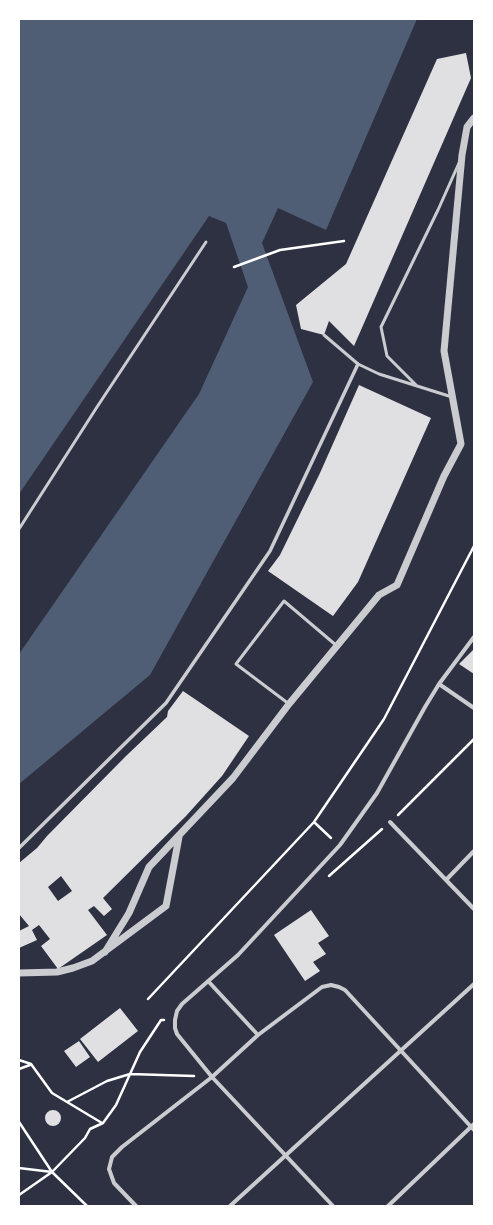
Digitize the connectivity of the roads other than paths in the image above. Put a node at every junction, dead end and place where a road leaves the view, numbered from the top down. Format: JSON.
{"nodes":[{"id":1,"x":474,"y":118,"type":"edge"},
{"id":2,"x":462,"y":155,"type":"junction"},
{"id":3,"x":206,"y":242,"type":"dead end"},
{"id":4,"x":324,"y":336,"type":"dead end"},
{"id":5,"x":358,"y":364,"type":"junction"},
{"id":6,"x":417,"y":386,"type":"junction"},
{"id":7,"x":452,"y":397,"type":"junction"},
{"id":8,"x":19,"y":529,"type":"edge"},
{"id":9,"x":474,"y":637,"type":"edge"},
{"id":10,"x":337,"y":646,"type":"junction"},
{"id":11,"x":439,"y":684,"type":"junction"},
{"id":12,"x":289,"y":704,"type":"junction"},
{"id":13,"x":474,"y":708,"type":"edge"},
{"id":14,"x":390,"y":822,"type":"road end"},
{"id":15,"x":179,"y":837,"type":"junction"},
{"id":16,"x":19,"y":848,"type":"edge"},
{"id":17,"x":474,"y":851,"type":"edge"},
{"id":18,"x":446,"y":880,"type":"junction"},
{"id":19,"x":474,"y":909,"type":"edge"},
{"id":20,"x":105,"y":952,"type":"junction"},
{"id":21,"x":19,"y":973,"type":"edge"},
{"id":22,"x":208,"y":980,"type":"junction"},
{"id":23,"x":474,"y":984,"type":"edge"},
{"id":24,"x":258,"y":1035,"type":"junction"},
{"id":25,"x":401,"y":1050,"type":"junction"},
{"id":26,"x":212,"y":1076,"type":"junction"},
{"id":27,"x":473,"y":1127,"type":"edge"},
{"id":28,"x":286,"y":1155,"type":"junction"},
{"id":29,"x":136,"y":1206,"type":"edge"},
{"id":30,"x":230,"y":1206,"type":"edge"},
{"id":31,"x":333,"y":1206,"type":"edge"},
{"id":32,"x":388,"y":1206,"type":"edge"}],
"edges":[{"from":1,"to":2,"type":"street"},
{"from":2,"to":6,"type":"lane"},
{"from":2,"to":7,"type":"street"},
{"from":3,"to":8,"type":"lane"},
{"from":4,"to":5,"type":"lane"},
{"from":5,"to":6,"type":"lane"},
{"from":5,"to":16,"type":"street"},
{"from":6,"to":7,"type":"lane"},
{"from":7,"to":10,"type":"street"},
{"from":9,"to":11,"type":"street"},
{"from":10,"to":12,"type":"street"},
{"from":10,"to":12,"type":"lane"},
{"from":11,"to":13,"type":"street"},
{"from":11,"to":22,"type":"street"},
{"from":12,"to":15,"type":"street"},
{"from":14,"to":18,"type":"street"},
{"from":15,"to":20,"type":"street"},
{"from":15,"to":20,"type":"street"},
{"from":17,"to":18,"type":"street"},
{"from":18,"to":19,"type":"street"},
{"from":20,"to":21,"type":"street"},
{"from":22,"to":24,"type":"street"},
{"from":22,"to":26,"type":"street"},
{"from":23,"to":25,"type":"street"},
{"from":24,"to":25,"type":"street"},
{"from":24,"to":26,"type":"street"},
{"from":25,"to":27,"type":"street"},
{"from":25,"to":28,"type":"street"},
{"from":26,"to":28,"type":"street"},
{"from":26,"to":29,"type":"street"},
{"from":27,"to":32,"type":"street"},
{"from":28,"to":30,"type":"street"},
{"from":28,"to":31,"type":"street"}]}
